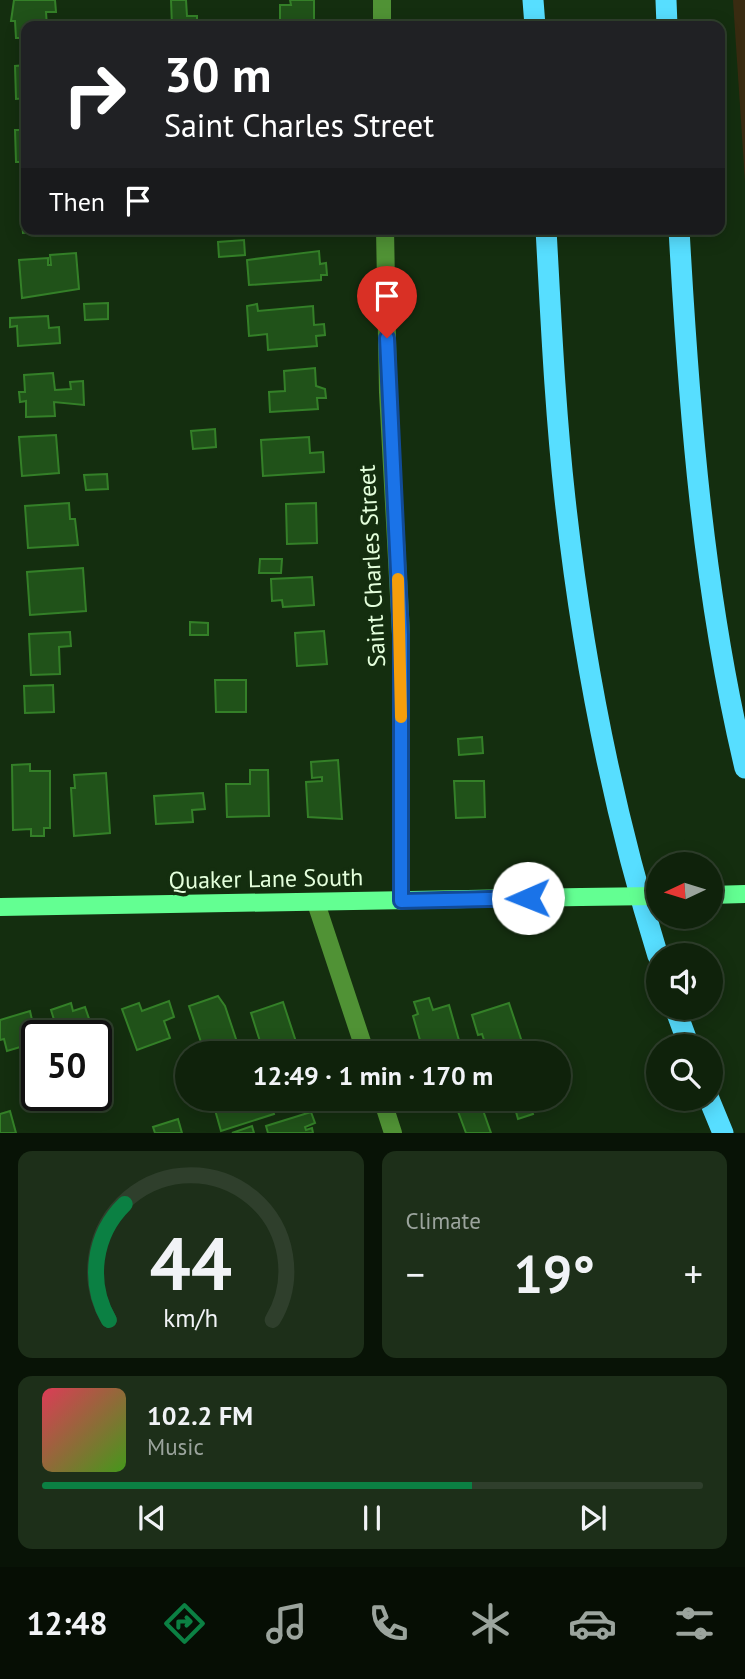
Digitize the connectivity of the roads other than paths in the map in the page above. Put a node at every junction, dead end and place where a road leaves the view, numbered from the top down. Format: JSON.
{"nodes":[{"id":1,"x":382,"y":0,"type":"edge"},
{"id":2,"x":533,"y":0,"type":"edge"},
{"id":3,"x":666,"y":0,"type":"edge"},
{"id":4,"x":382,"y":21,"type":"edge"},
{"id":5,"x":535,"y":21,"type":"edge"},
{"id":6,"x":667,"y":21,"type":"edge"},
{"id":7,"x":385,"y":235,"type":"edge"},
{"id":8,"x":546,"y":235,"type":"edge"},
{"id":9,"x":679,"y":235,"type":"edge"},
{"id":10,"x":745,"y":768,"type":"edge"},
{"id":11,"x":745,"y":894,"type":"edge"},
{"id":12,"x":723,"y":895,"type":"edge"},
{"id":13,"x":646,"y":896,"type":"edge"},
{"id":14,"x":401,"y":901,"type":"junction"},
{"id":15,"x":316,"y":902,"type":"junction"},
{"id":16,"x":0,"y":907,"type":"edge"},
{"id":17,"x":655,"y":943,"type":"edge"},
{"id":18,"x":362,"y":1041,"type":"edge"},
{"id":19,"x":386,"y":1111,"type":"edge"},
{"id":20,"x":714,"y":1111,"type":"edge"},
{"id":21,"x":393,"y":1133,"type":"edge"},
{"id":22,"x":723,"y":1133,"type":"edge"}],
"edges":[{"from":1,"to":4,"type":"street"},
{"from":2,"to":5,"type":"highway"},
{"from":3,"to":6,"type":"highway"},
{"from":7,"to":14,"type":"street","name":"Saint Charles Street"},
{"from":8,"to":17,"type":"highway"},
{"from":9,"to":10,"type":"highway"},
{"from":11,"to":12,"type":"main road"},
{"from":13,"to":14,"type":"main road","name":"Quaker Lane South","bridge":true},
{"from":14,"to":15,"type":"main road","name":"Quaker Lane South"},
{"from":15,"to":16,"type":"main road","name":"Quaker Lane South"},
{"from":15,"to":18,"type":"street"},
{"from":19,"to":21,"type":"street"},
{"from":20,"to":22,"type":"highway"}]}
